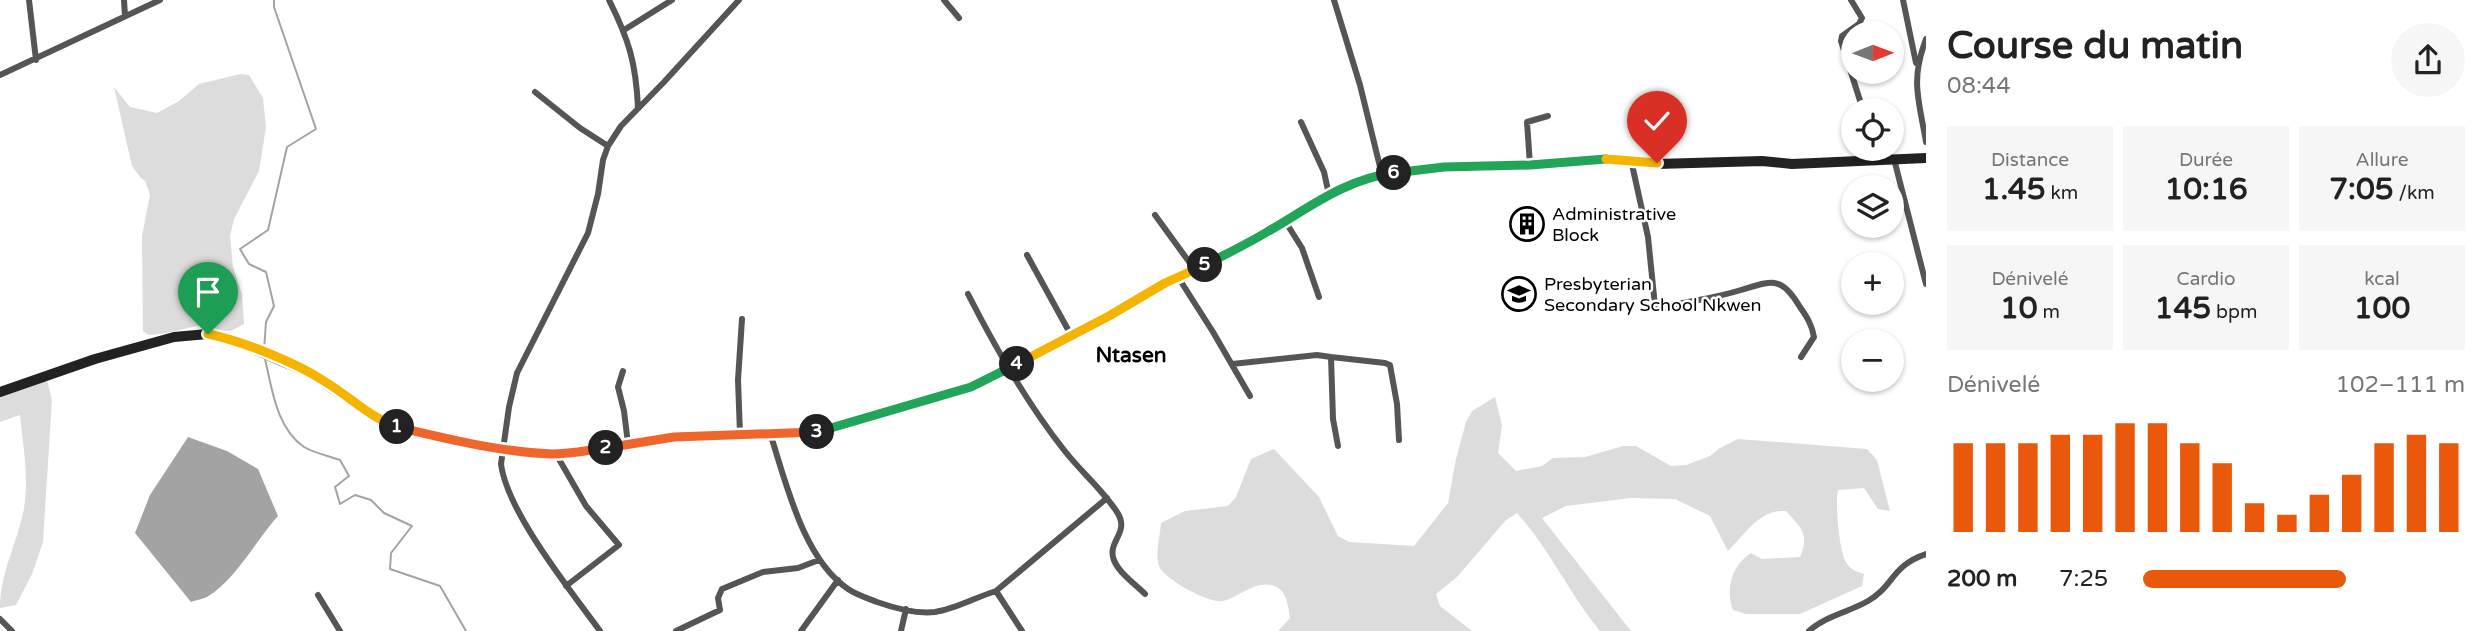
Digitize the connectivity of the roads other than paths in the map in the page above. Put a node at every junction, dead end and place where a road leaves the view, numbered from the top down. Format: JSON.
{"nodes":[{"id":1,"x":29,"y":0,"type":"edge"},
{"id":2,"x":124,"y":0,"type":"edge"},
{"id":3,"x":160,"y":0,"type":"edge"},
{"id":4,"x":609,"y":0,"type":"edge"},
{"id":5,"x":672,"y":0,"type":"edge"},
{"id":6,"x":739,"y":0,"type":"edge"},
{"id":7,"x":944,"y":0,"type":"edge"},
{"id":8,"x":1334,"y":0,"type":"edge"},
{"id":9,"x":1851,"y":0,"type":"edge"},
{"id":10,"x":1903,"y":0,"type":"edge"},
{"id":11,"x":125,"y":16,"type":"junction"},
{"id":12,"x":959,"y":18,"type":"dead end"},
{"id":13,"x":624,"y":30,"type":"junction"},
{"id":14,"x":1926,"y":39,"type":"edge"},
{"id":15,"x":36,"y":60,"type":"junction"},
{"id":16,"x":1917,"y":65,"type":"junction"},
{"id":17,"x":0,"y":75,"type":"edge"},
{"id":18,"x":535,"y":92,"type":"dead end"},
{"id":19,"x":1859,"y":98,"type":"edge"},
{"id":20,"x":638,"y":108,"type":"junction"},
{"id":21,"x":1548,"y":116,"type":"dead end"},
{"id":22,"x":1301,"y":122,"type":"dead end"},
{"id":23,"x":1926,"y":142,"type":"edge"},
{"id":24,"x":608,"y":146,"type":"junction"},
{"id":25,"x":1841,"y":157,"type":"edge"},
{"id":26,"x":1926,"y":158,"type":"edge"},
{"id":27,"x":1904,"y":159,"type":"edge"},
{"id":28,"x":1631,"y":160,"type":"junction"},
{"id":29,"x":1895,"y":161,"type":"edge"},
{"id":30,"x":1530,"y":165,"type":"junction"},
{"id":31,"x":1382,"y":174,"type":"junction"},
{"id":32,"x":1329,"y":195,"type":"junction"},
{"id":33,"x":1155,"y":215,"type":"dead end"},
{"id":34,"x":1285,"y":221,"type":"junction"},
{"id":35,"x":1027,"y":255,"type":"dead end"},
{"id":36,"x":1195,"y":270,"type":"junction"},
{"id":37,"x":1178,"y":277,"type":"junction"},
{"id":38,"x":1926,"y":284,"type":"edge"},
{"id":39,"x":968,"y":294,"type":"dead end"},
{"id":40,"x":1319,"y":297,"type":"dead end"},
{"id":41,"x":742,"y":319,"type":"dead end"},
{"id":42,"x":1071,"y":335,"type":"junction"},
{"id":43,"x":1331,"y":356,"type":"junction"},
{"id":44,"x":1801,"y":357,"type":"dead end"},
{"id":45,"x":1232,"y":364,"type":"junction"},
{"id":46,"x":1007,"y":369,"type":"junction"},
{"id":47,"x":623,"y":371,"type":"dead end"},
{"id":48,"x":0,"y":392,"type":"edge"},
{"id":49,"x":1250,"y":396,"type":"dead end"},
{"id":50,"x":770,"y":433,"type":"junction"},
{"id":51,"x":740,"y":434,"type":"junction"},
{"id":52,"x":1399,"y":440,"type":"dead end"},
{"id":53,"x":628,"y":444,"type":"junction"},
{"id":54,"x":1338,"y":446,"type":"dead end"},
{"id":55,"x":503,"y":449,"type":"junction"},
{"id":56,"x":556,"y":454,"type":"junction"},
{"id":57,"x":1107,"y":498,"type":"junction"},
{"id":58,"x":1926,"y":554,"type":"edge"},
{"id":59,"x":819,"y":560,"type":"junction"},
{"id":60,"x":838,"y":580,"type":"junction"},
{"id":61,"x":566,"y":586,"type":"junction"},
{"id":62,"x":996,"y":591,"type":"junction"},
{"id":63,"x":318,"y":594,"type":"dead end"},
{"id":64,"x":1145,"y":594,"type":"dead end"},
{"id":65,"x":906,"y":609,"type":"junction"},
{"id":66,"x":0,"y":619,"type":"edge"},
{"id":67,"x":12,"y":631,"type":"edge"},
{"id":68,"x":340,"y":631,"type":"edge"},
{"id":69,"x":600,"y":631,"type":"edge"},
{"id":70,"x":677,"y":631,"type":"edge"},
{"id":71,"x":801,"y":631,"type":"edge"},
{"id":72,"x":901,"y":631,"type":"edge"},
{"id":73,"x":1022,"y":631,"type":"edge"},
{"id":74,"x":1810,"y":631,"type":"edge"}],
"edges":[{"from":1,"to":15,"type":"street"},
{"from":2,"to":11,"type":"street"},
{"from":3,"to":11,"type":"street"},
{"from":4,"to":13,"type":"street"},
{"from":5,"to":13,"type":"street"},
{"from":6,"to":20,"type":"street"},
{"from":7,"to":12,"type":"street"},
{"from":8,"to":31,"type":"street"},
{"from":9,"to":19,"type":"street"},
{"from":10,"to":16,"type":"street"},
{"from":11,"to":15,"type":"street"},
{"from":13,"to":20,"type":"street"},
{"from":14,"to":16,"type":"street"},
{"from":15,"to":17,"type":"street"},
{"from":16,"to":23,"type":"street"},
{"from":18,"to":24,"type":"street"},
{"from":20,"to":24,"type":"street"},
{"from":21,"to":30,"type":"street"},
{"from":22,"to":32,"type":"street"},
{"from":24,"to":55,"type":"street"},
{"from":25,"to":28,"type":"street"},
{"from":26,"to":27,"type":"street"},
{"from":28,"to":30,"type":"street"},
{"from":28,"to":44,"type":"street"},
{"from":29,"to":38,"type":"street"},
{"from":30,"to":31,"type":"street"},
{"from":31,"to":32,"type":"street"},
{"from":32,"to":34,"type":"street"},
{"from":33,"to":36,"type":"street"},
{"from":34,"to":36,"type":"street"},
{"from":34,"to":40,"type":"street"},
{"from":35,"to":42,"type":"street"},
{"from":36,"to":37,"type":"street"},
{"from":37,"to":42,"type":"street"},
{"from":37,"to":45,"type":"street"},
{"from":39,"to":46,"type":"street"},
{"from":41,"to":51,"type":"street"},
{"from":42,"to":46,"type":"street"},
{"from":43,"to":45,"type":"street"},
{"from":43,"to":52,"type":"street"},
{"from":43,"to":54,"type":"street"},
{"from":45,"to":49,"type":"street"},
{"from":46,"to":50,"type":"street"},
{"from":46,"to":57,"type":"street"},
{"from":47,"to":53,"type":"street"},
{"from":48,"to":55,"type":"street"},
{"from":50,"to":51,"type":"street"},
{"from":50,"to":59,"type":"street"},
{"from":51,"to":53,"type":"street"},
{"from":53,"to":56,"type":"street"},
{"from":55,"to":56,"type":"street"},
{"from":55,"to":61,"type":"street"},
{"from":56,"to":61,"type":"street"},
{"from":57,"to":62,"type":"street"},
{"from":57,"to":64,"type":"street"},
{"from":58,"to":74,"type":"street"},
{"from":59,"to":60,"type":"street"},
{"from":59,"to":70,"type":"street"},
{"from":60,"to":65,"type":"street"},
{"from":60,"to":71,"type":"street"},
{"from":61,"to":69,"type":"street"},
{"from":62,"to":65,"type":"street"},
{"from":62,"to":73,"type":"street"},
{"from":63,"to":68,"type":"street"},
{"from":65,"to":72,"type":"street"},
{"from":66,"to":67,"type":"street"}]}
